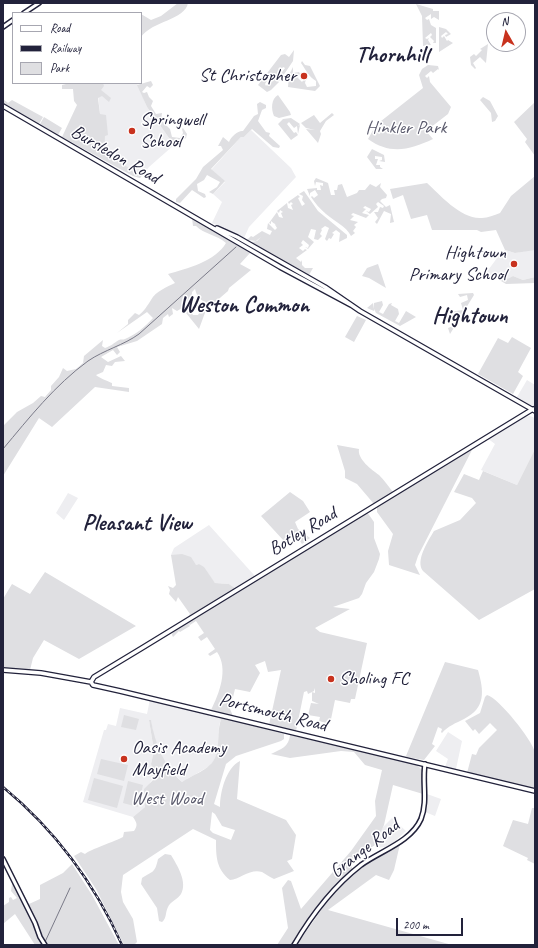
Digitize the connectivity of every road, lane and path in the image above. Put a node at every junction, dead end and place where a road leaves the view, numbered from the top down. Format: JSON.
{"nodes":[{"id":1,"x":39,"y":3,"type":"edge"},
{"id":2,"x":26,"y":12,"type":"edge"},
{"id":3,"x":12,"y":21,"type":"edge"},
{"id":4,"x":3,"y":27,"type":"edge"},
{"id":5,"x":3,"y":106,"type":"edge"},
{"id":6,"x":524,"y":404,"type":"junction"},
{"id":7,"x":534,"y":410,"type":"edge"},
{"id":8,"x":522,"y":415,"type":"junction"},
{"id":9,"x":3,"y":670,"type":"edge"},
{"id":10,"x":91,"y":682,"type":"junction"},
{"id":11,"x":425,"y":764,"type":"junction"},
{"id":12,"x":535,"y":791,"type":"edge"},
{"id":13,"x":3,"y":859,"type":"edge"},
{"id":14,"x":44,"y":944,"type":"edge"},
{"id":15,"x":294,"y":945,"type":"edge"}],
"edges":[{"from":1,"to":2,"type":"street"},
{"from":3,"to":4,"type":"street"},
{"from":5,"to":6,"type":"main road","name":"Bursledon Road"},
{"from":6,"to":7,"type":"main road","name":"Bursledon Road"},
{"from":6,"to":8,"type":"main road"},
{"from":7,"to":8,"type":"main road","name":"Botley Road"},
{"from":8,"to":10,"type":"main road","name":"Botley Road"},
{"from":9,"to":10,"type":"main road","name":"Portsmouth Road"},
{"from":10,"to":11,"type":"main road","name":"Portsmouth Road"},
{"from":11,"to":12,"type":"main road","name":"Portsmouth Road"},
{"from":11,"to":15,"type":"street","name":"Grange Road"},
{"from":13,"to":14,"type":"street"}]}
